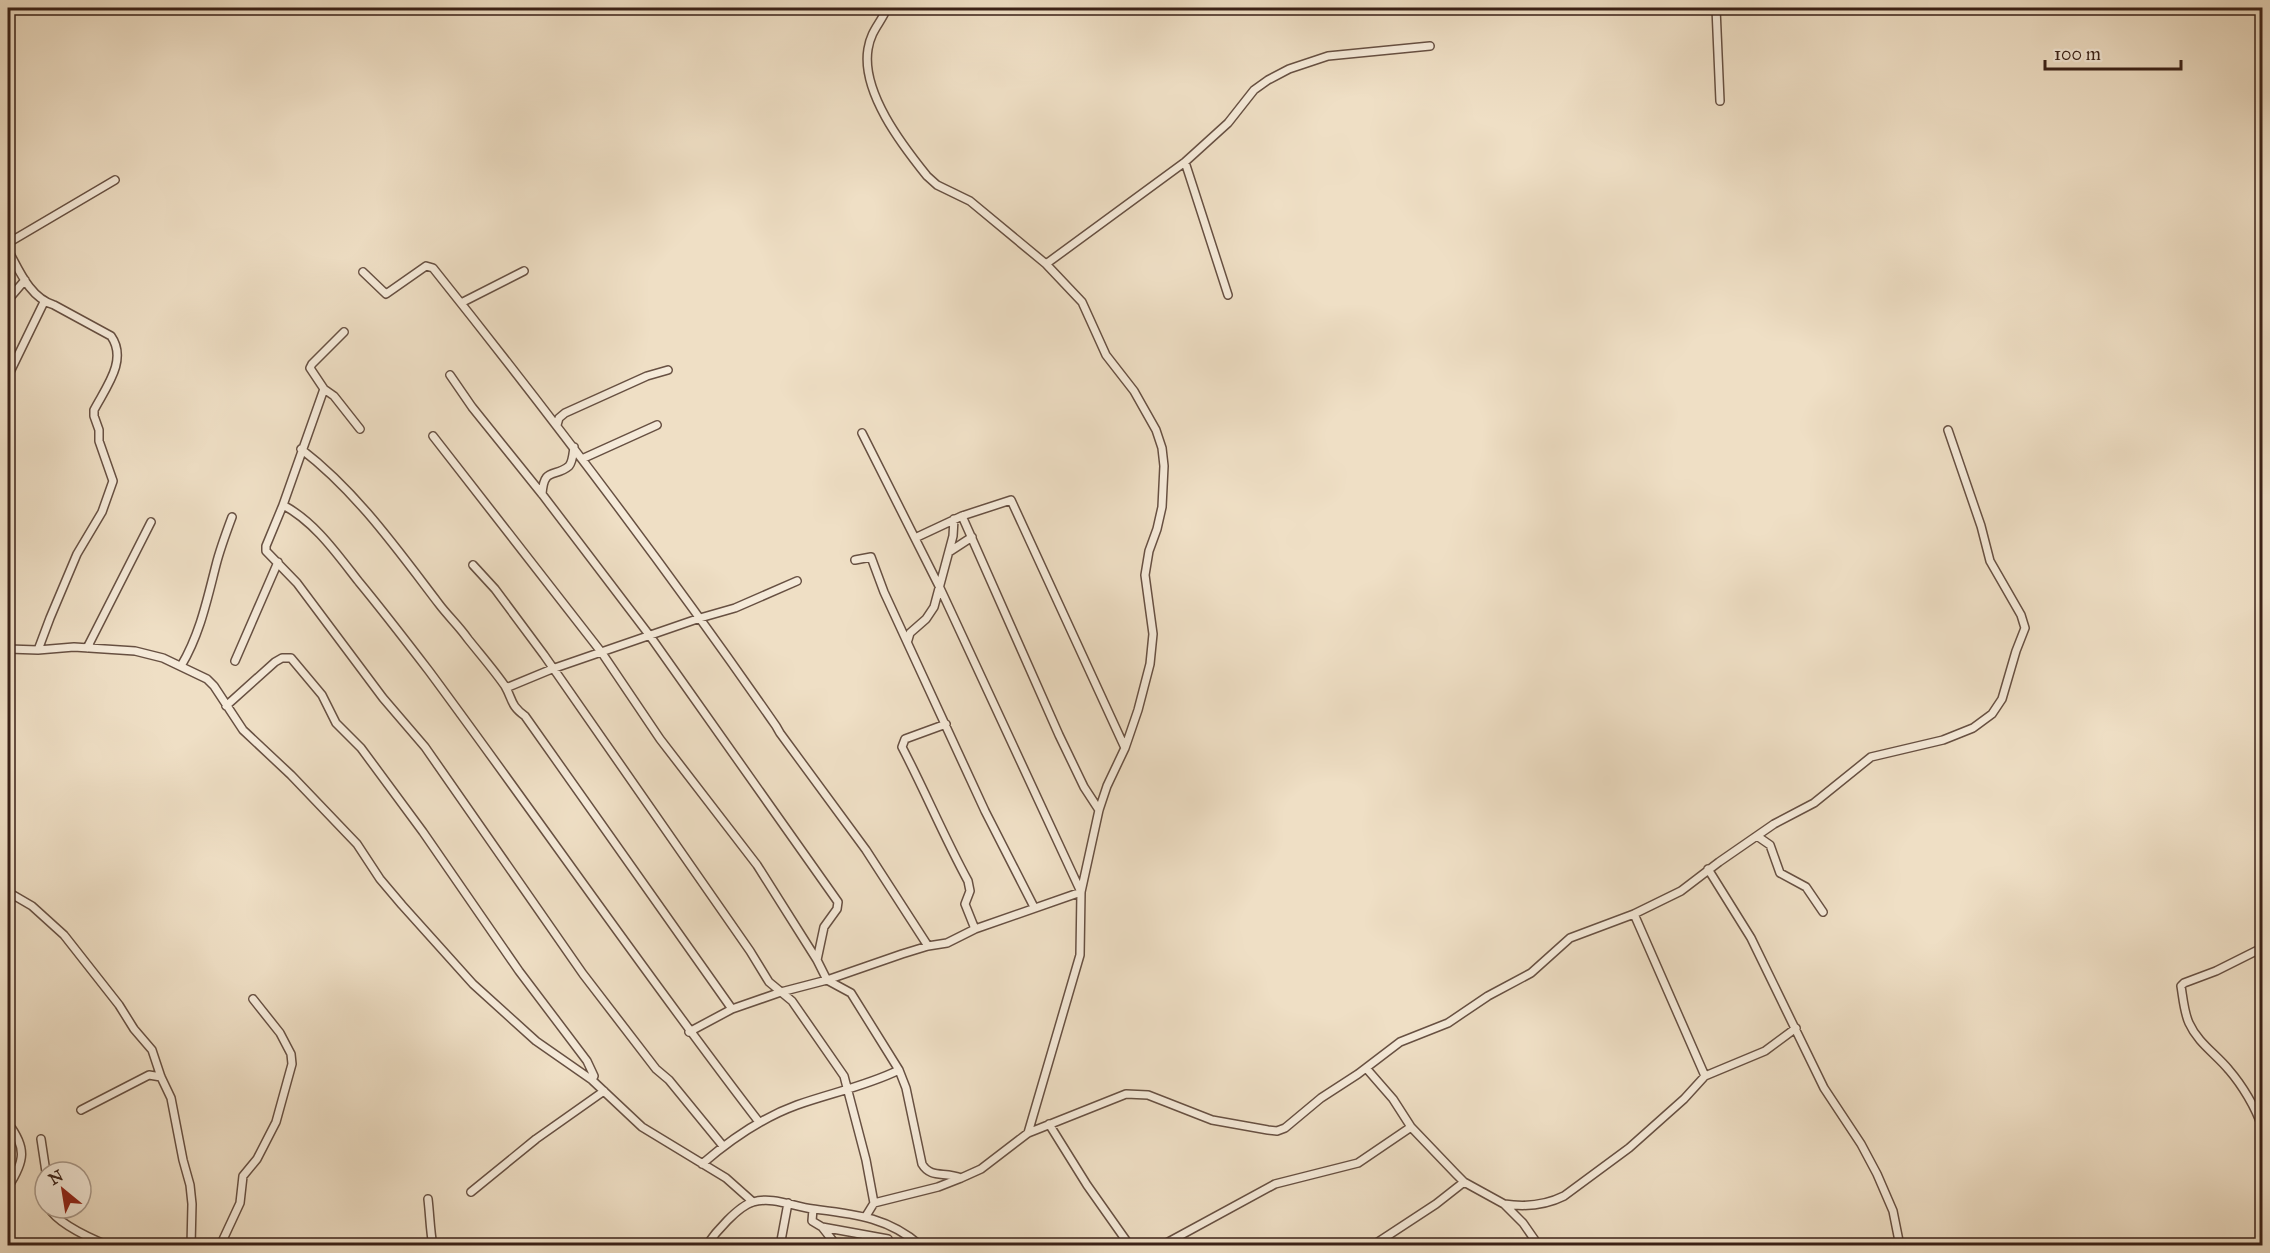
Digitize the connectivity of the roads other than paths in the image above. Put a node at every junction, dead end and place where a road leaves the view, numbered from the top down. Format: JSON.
{"nodes":[{"id":1,"x":887,"y":8,"type":"edge"},
{"id":2,"x":1716,"y":8,"type":"edge"},
{"id":3,"x":1430,"y":46,"type":"dead end"},
{"id":4,"x":1720,"y":101,"type":"dead end"},
{"id":5,"x":1185,"y":162,"type":"junction"},
{"id":6,"x":115,"y":180,"type":"dead end"},
{"id":7,"x":8,"y":243,"type":"edge"},
{"id":8,"x":8,"y":250,"type":"edge"},
{"id":9,"x":1046,"y":264,"type":"junction"},
{"id":10,"x":524,"y":271,"type":"dead end"},
{"id":11,"x":363,"y":272,"type":"dead end"},
{"id":12,"x":25,"y":280,"type":"junction"},
{"id":13,"x":1228,"y":295,"type":"dead end"},
{"id":14,"x":8,"y":300,"type":"edge"},
{"id":15,"x":44,"y":302,"type":"junction"},
{"id":16,"x":461,"y":303,"type":"junction"},
{"id":17,"x":344,"y":332,"type":"dead end"},
{"id":18,"x":668,"y":369,"type":"dead end"},
{"id":19,"x":450,"y":375,"type":"dead end"},
{"id":20,"x":8,"y":376,"type":"edge"},
{"id":21,"x":324,"y":389,"type":"junction"},
{"id":22,"x":557,"y":425,"type":"junction"},
{"id":23,"x":657,"y":425,"type":"dead end"},
{"id":24,"x":360,"y":429,"type":"dead end"},
{"id":25,"x":1948,"y":430,"type":"dead end"},
{"id":26,"x":862,"y":433,"type":"dead end"},
{"id":27,"x":433,"y":436,"type":"dead end"},
{"id":28,"x":574,"y":447,"type":"junction"},
{"id":29,"x":301,"y":449,"type":"junction"},
{"id":30,"x":584,"y":458,"type":"junction"},
{"id":31,"x":542,"y":494,"type":"junction"},
{"id":32,"x":283,"y":505,"type":"junction"},
{"id":33,"x":962,"y":516,"type":"junction"},
{"id":34,"x":232,"y":517,"type":"dead end"},
{"id":35,"x":954,"y":519,"type":"junction"},
{"id":36,"x":151,"y":522,"type":"dead end"},
{"id":37,"x":972,"y":537,"type":"junction"},
{"id":38,"x":915,"y":538,"type":"junction"},
{"id":39,"x":949,"y":552,"type":"junction"},
{"id":40,"x":855,"y":560,"type":"dead end"},
{"id":41,"x":278,"y":562,"type":"junction"},
{"id":42,"x":473,"y":565,"type":"dead end"},
{"id":43,"x":797,"y":581,"type":"dead end"},
{"id":44,"x":940,"y":588,"type":"junction"},
{"id":45,"x":700,"y":618,"type":"junction"},
{"id":46,"x":650,"y":636,"type":"junction"},
{"id":47,"x":908,"y":640,"type":"junction"},
{"id":48,"x":87,"y":648,"type":"junction"},
{"id":49,"x":8,"y":649,"type":"edge"},
{"id":50,"x":38,"y":650,"type":"junction"},
{"id":51,"x":602,"y":653,"type":"junction"},
{"id":52,"x":235,"y":661,"type":"dead end"},
{"id":53,"x":182,"y":666,"type":"junction"},
{"id":54,"x":552,"y":669,"type":"junction"},
{"id":55,"x":506,"y":688,"type":"junction"},
{"id":56,"x":226,"y":706,"type":"junction"},
{"id":57,"x":946,"y":724,"type":"junction"},
{"id":58,"x":1125,"y":748,"type":"junction"},
{"id":59,"x":1099,"y":810,"type":"junction"},
{"id":60,"x":1757,"y":836,"type":"junction"},
{"id":61,"x":1708,"y":869,"type":"junction"},
{"id":62,"x":8,"y":892,"type":"edge"},
{"id":63,"x":1081,"y":892,"type":"junction"},
{"id":64,"x":1034,"y":907,"type":"junction"},
{"id":65,"x":1823,"y":912,"type":"dead end"},
{"id":66,"x":1634,"y":914,"type":"junction"},
{"id":67,"x":975,"y":929,"type":"junction"},
{"id":68,"x":928,"y":946,"type":"junction"},
{"id":69,"x":2262,"y":948,"type":"edge"},
{"id":70,"x":818,"y":960,"type":"junction"},
{"id":71,"x":827,"y":980,"type":"junction"},
{"id":72,"x":781,"y":992,"type":"junction"},
{"id":73,"x":253,"y":999,"type":"dead end"},
{"id":74,"x":732,"y":1009,"type":"junction"},
{"id":75,"x":1796,"y":1028,"type":"junction"},
{"id":76,"x":689,"y":1032,"type":"junction"},
{"id":77,"x":1366,"y":1068,"type":"junction"},
{"id":78,"x":899,"y":1070,"type":"junction"},
{"id":79,"x":1705,"y":1076,"type":"junction"},
{"id":80,"x":161,"y":1077,"type":"junction"},
{"id":81,"x":592,"y":1080,"type":"junction"},
{"id":82,"x":849,"y":1090,"type":"junction"},
{"id":83,"x":604,"y":1091,"type":"junction"},
{"id":84,"x":81,"y":1110,"type":"dead end"},
{"id":85,"x":759,"y":1122,"type":"junction"},
{"id":86,"x":8,"y":1123,"type":"edge"},
{"id":87,"x":1049,"y":1124,"type":"junction"},
{"id":88,"x":1411,"y":1127,"type":"junction"},
{"id":89,"x":2262,"y":1127,"type":"edge"},
{"id":90,"x":1028,"y":1133,"type":"junction"},
{"id":91,"x":41,"y":1139,"type":"dead end"},
{"id":92,"x":723,"y":1146,"type":"junction"},
{"id":93,"x":44,"y":1160,"type":"edge"},
{"id":94,"x":702,"y":1164,"type":"junction"},
{"id":95,"x":961,"y":1178,"type":"junction"},
{"id":96,"x":1464,"y":1182,"type":"junction"},
{"id":97,"x":8,"y":1187,"type":"edge"},
{"id":98,"x":471,"y":1192,"type":"dead end"},
{"id":99,"x":428,"y":1200,"type":"dead end"},
{"id":100,"x":753,"y":1202,"type":"junction"},
{"id":101,"x":788,"y":1203,"type":"junction"},
{"id":102,"x":874,"y":1203,"type":"junction"},
{"id":103,"x":1504,"y":1204,"type":"junction"},
{"id":104,"x":813,"y":1209,"type":"junction"},
{"id":105,"x":866,"y":1216,"type":"junction"},
{"id":106,"x":61,"y":1220,"type":"edge"},
{"id":107,"x":822,"y":1227,"type":"junction"},
{"id":108,"x":895,"y":1227,"type":"junction"},
{"id":109,"x":888,"y":1242,"type":"edge"},
{"id":110,"x":109,"y":1245,"type":"edge"},
{"id":111,"x":191,"y":1245,"type":"edge"},
{"id":112,"x":220,"y":1245,"type":"edge"},
{"id":113,"x":433,"y":1245,"type":"edge"},
{"id":114,"x":706,"y":1245,"type":"edge"},
{"id":115,"x":780,"y":1245,"type":"edge"},
{"id":116,"x":837,"y":1245,"type":"edge"},
{"id":117,"x":921,"y":1245,"type":"edge"},
{"id":118,"x":1130,"y":1245,"type":"edge"},
{"id":119,"x":1161,"y":1245,"type":"edge"},
{"id":120,"x":1372,"y":1245,"type":"edge"},
{"id":121,"x":1539,"y":1245,"type":"edge"},
{"id":122,"x":1900,"y":1245,"type":"edge"},
{"id":123,"x":2199,"y":1245,"type":"edge"},
{"id":124,"x":2220,"y":1245,"type":"edge"}],
"edges":[{"from":1,"to":9,"type":"street"},
{"from":2,"to":4,"type":"street"},
{"from":3,"to":5,"type":"street"},
{"from":5,"to":9,"type":"street"},
{"from":5,"to":13,"type":"street"},
{"from":6,"to":7,"type":"street"},
{"from":8,"to":12,"type":"street"},
{"from":9,"to":58,"type":"street"},
{"from":10,"to":16,"type":"street"},
{"from":11,"to":16,"type":"street"},
{"from":12,"to":14,"type":"street"},
{"from":12,"to":15,"type":"street"},
{"from":15,"to":20,"type":"street"},
{"from":15,"to":50,"type":"street"},
{"from":16,"to":22,"type":"street"},
{"from":17,"to":21,"type":"street"},
{"from":18,"to":22,"type":"street"},
{"from":19,"to":31,"type":"street"},
{"from":21,"to":24,"type":"street"},
{"from":21,"to":29,"type":"street"},
{"from":22,"to":28,"type":"street"},
{"from":23,"to":30,"type":"street"},
{"from":25,"to":60,"type":"street"},
{"from":26,"to":38,"type":"street"},
{"from":27,"to":51,"type":"street"},
{"from":28,"to":30,"type":"street"},
{"from":28,"to":31,"type":"street"},
{"from":29,"to":32,"type":"street"},
{"from":29,"to":55,"type":"street"},
{"from":30,"to":45,"type":"street"},
{"from":31,"to":46,"type":"street"},
{"from":32,"to":41,"type":"street"},
{"from":32,"to":76,"type":"street"},
{"from":33,"to":35,"type":"street"},
{"from":33,"to":37,"type":"street"},
{"from":33,"to":58,"type":"street"},
{"from":34,"to":53,"type":"street"},
{"from":35,"to":38,"type":"street"},
{"from":35,"to":39,"type":"street"},
{"from":36,"to":48,"type":"street"},
{"from":37,"to":39,"type":"street"},
{"from":37,"to":59,"type":"street"},
{"from":38,"to":44,"type":"street"},
{"from":39,"to":44,"type":"street"},
{"from":40,"to":47,"type":"street"},
{"from":41,"to":52,"type":"street"},
{"from":41,"to":92,"type":"street"},
{"from":42,"to":54,"type":"street"},
{"from":43,"to":45,"type":"street"},
{"from":44,"to":47,"type":"street"},
{"from":44,"to":63,"type":"street"},
{"from":45,"to":46,"type":"street"},
{"from":45,"to":68,"type":"street"},
{"from":46,"to":51,"type":"street"},
{"from":46,"to":70,"type":"street"},
{"from":47,"to":57,"type":"street"},
{"from":48,"to":50,"type":"street"},
{"from":48,"to":53,"type":"street"},
{"from":49,"to":50,"type":"street"},
{"from":51,"to":54,"type":"street"},
{"from":51,"to":70,"type":"street"},
{"from":53,"to":56,"type":"street"},
{"from":54,"to":55,"type":"street"},
{"from":54,"to":72,"type":"street"},
{"from":55,"to":74,"type":"street"},
{"from":56,"to":81,"type":"street"},
{"from":56,"to":81,"type":"street"},
{"from":57,"to":64,"type":"street"},
{"from":57,"to":67,"type":"street"},
{"from":58,"to":59,"type":"street"},
{"from":59,"to":63,"type":"street"},
{"from":60,"to":61,"type":"street"},
{"from":60,"to":65,"type":"street"},
{"from":61,"to":66,"type":"street"},
{"from":61,"to":75,"type":"street"},
{"from":62,"to":80,"type":"street"},
{"from":63,"to":64,"type":"street"},
{"from":63,"to":90,"type":"street"},
{"from":64,"to":67,"type":"street"},
{"from":66,"to":77,"type":"street"},
{"from":66,"to":79,"type":"street"},
{"from":67,"to":68,"type":"street"},
{"from":68,"to":71,"type":"street"},
{"from":69,"to":89,"type":"street"},
{"from":70,"to":71,"type":"street"},
{"from":71,"to":72,"type":"street"},
{"from":71,"to":78,"type":"street"},
{"from":72,"to":74,"type":"street"},
{"from":72,"to":82,"type":"street"},
{"from":73,"to":112,"type":"street"},
{"from":74,"to":76,"type":"street"},
{"from":75,"to":79,"type":"street"},
{"from":75,"to":122,"type":"street"},
{"from":76,"to":85,"type":"street"},
{"from":77,"to":87,"type":"street"},
{"from":77,"to":88,"type":"street"},
{"from":78,"to":82,"type":"street"},
{"from":78,"to":95,"type":"street"},
{"from":79,"to":103,"type":"street"},
{"from":80,"to":84,"type":"street"},
{"from":80,"to":111,"type":"street"},
{"from":81,"to":83,"type":"street"},
{"from":82,"to":85,"type":"street"},
{"from":82,"to":102,"type":"street"},
{"from":83,"to":94,"type":"street"},
{"from":83,"to":98,"type":"street"},
{"from":85,"to":92,"type":"street"},
{"from":86,"to":97,"type":"street"},
{"from":87,"to":90,"type":"street"},
{"from":87,"to":118,"type":"street"},
{"from":88,"to":96,"type":"street"},
{"from":88,"to":119,"type":"street"},
{"from":90,"to":95,"type":"street"},
{"from":91,"to":93,"type":"street"},
{"from":92,"to":94,"type":"street"},
{"from":94,"to":100,"type":"street"},
{"from":95,"to":102,"type":"street"},
{"from":96,"to":103,"type":"street"},
{"from":96,"to":120,"type":"street"},
{"from":99,"to":113,"type":"street"},
{"from":100,"to":101,"type":"street"},
{"from":100,"to":114,"type":"street"},
{"from":101,"to":104,"type":"street"},
{"from":101,"to":115,"type":"street"},
{"from":102,"to":105,"type":"street"},
{"from":103,"to":121,"type":"street"},
{"from":104,"to":105,"type":"street"},
{"from":104,"to":107,"type":"street"},
{"from":105,"to":108,"type":"street"},
{"from":106,"to":110,"type":"street"},
{"from":107,"to":109,"type":"street"},
{"from":107,"to":116,"type":"street"},
{"from":108,"to":109,"type":"street"},
{"from":108,"to":117,"type":"street"},
{"from":123,"to":124,"type":"street"}]}
